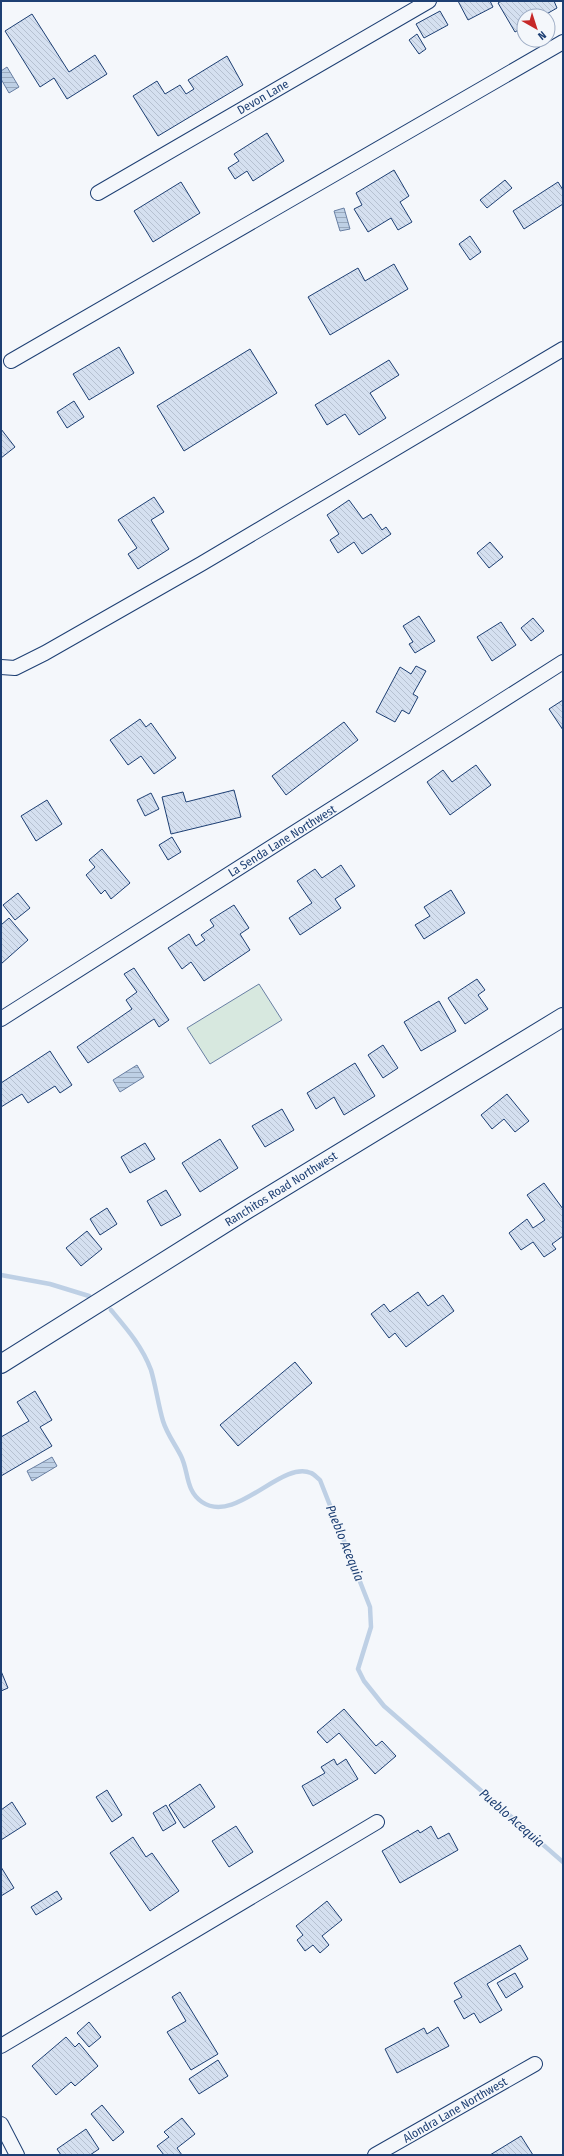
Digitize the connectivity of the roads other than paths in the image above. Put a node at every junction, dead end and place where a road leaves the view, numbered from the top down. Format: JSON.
{"nodes":[{"id":1,"x":429,"y":1,"type":"edge"},
{"id":2,"x":563,"y":42,"type":"edge"},
{"id":3,"x":98,"y":193,"type":"dead end"},
{"id":4,"x":563,"y":348,"type":"edge"},
{"id":5,"x":11,"y":361,"type":"dead end"},
{"id":6,"x":563,"y":662,"type":"edge"},
{"id":7,"x":1,"y":667,"type":"edge"},
{"id":8,"x":563,"y":1017,"type":"edge"},
{"id":9,"x":1,"y":1019,"type":"edge"},
{"id":10,"x":1,"y":1364,"type":"edge"},
{"id":11,"x":377,"y":1822,"type":"dead end"},
{"id":12,"x":1,"y":2046,"type":"edge"},
{"id":13,"x":535,"y":2064,"type":"dead end"},
{"id":14,"x":1,"y":2124,"type":"edge"},
{"id":15,"x":17,"y":2155,"type":"edge"},
{"id":16,"x":375,"y":2155,"type":"edge"}],
"edges":[{"from":1,"to":3,"type":"street","name":"Devon Lane"},
{"from":2,"to":5,"type":"street"},
{"from":4,"to":7,"type":"street"},
{"from":6,"to":9,"type":"street","name":"La Senda Lane Northwest"},
{"from":8,"to":10,"type":"street","name":"Ranchitos Road Northwest"},
{"from":11,"to":12,"type":"street"},
{"from":13,"to":16,"type":"street","name":"Alondra Lane Northwest"},
{"from":14,"to":15,"type":"street"}]}
